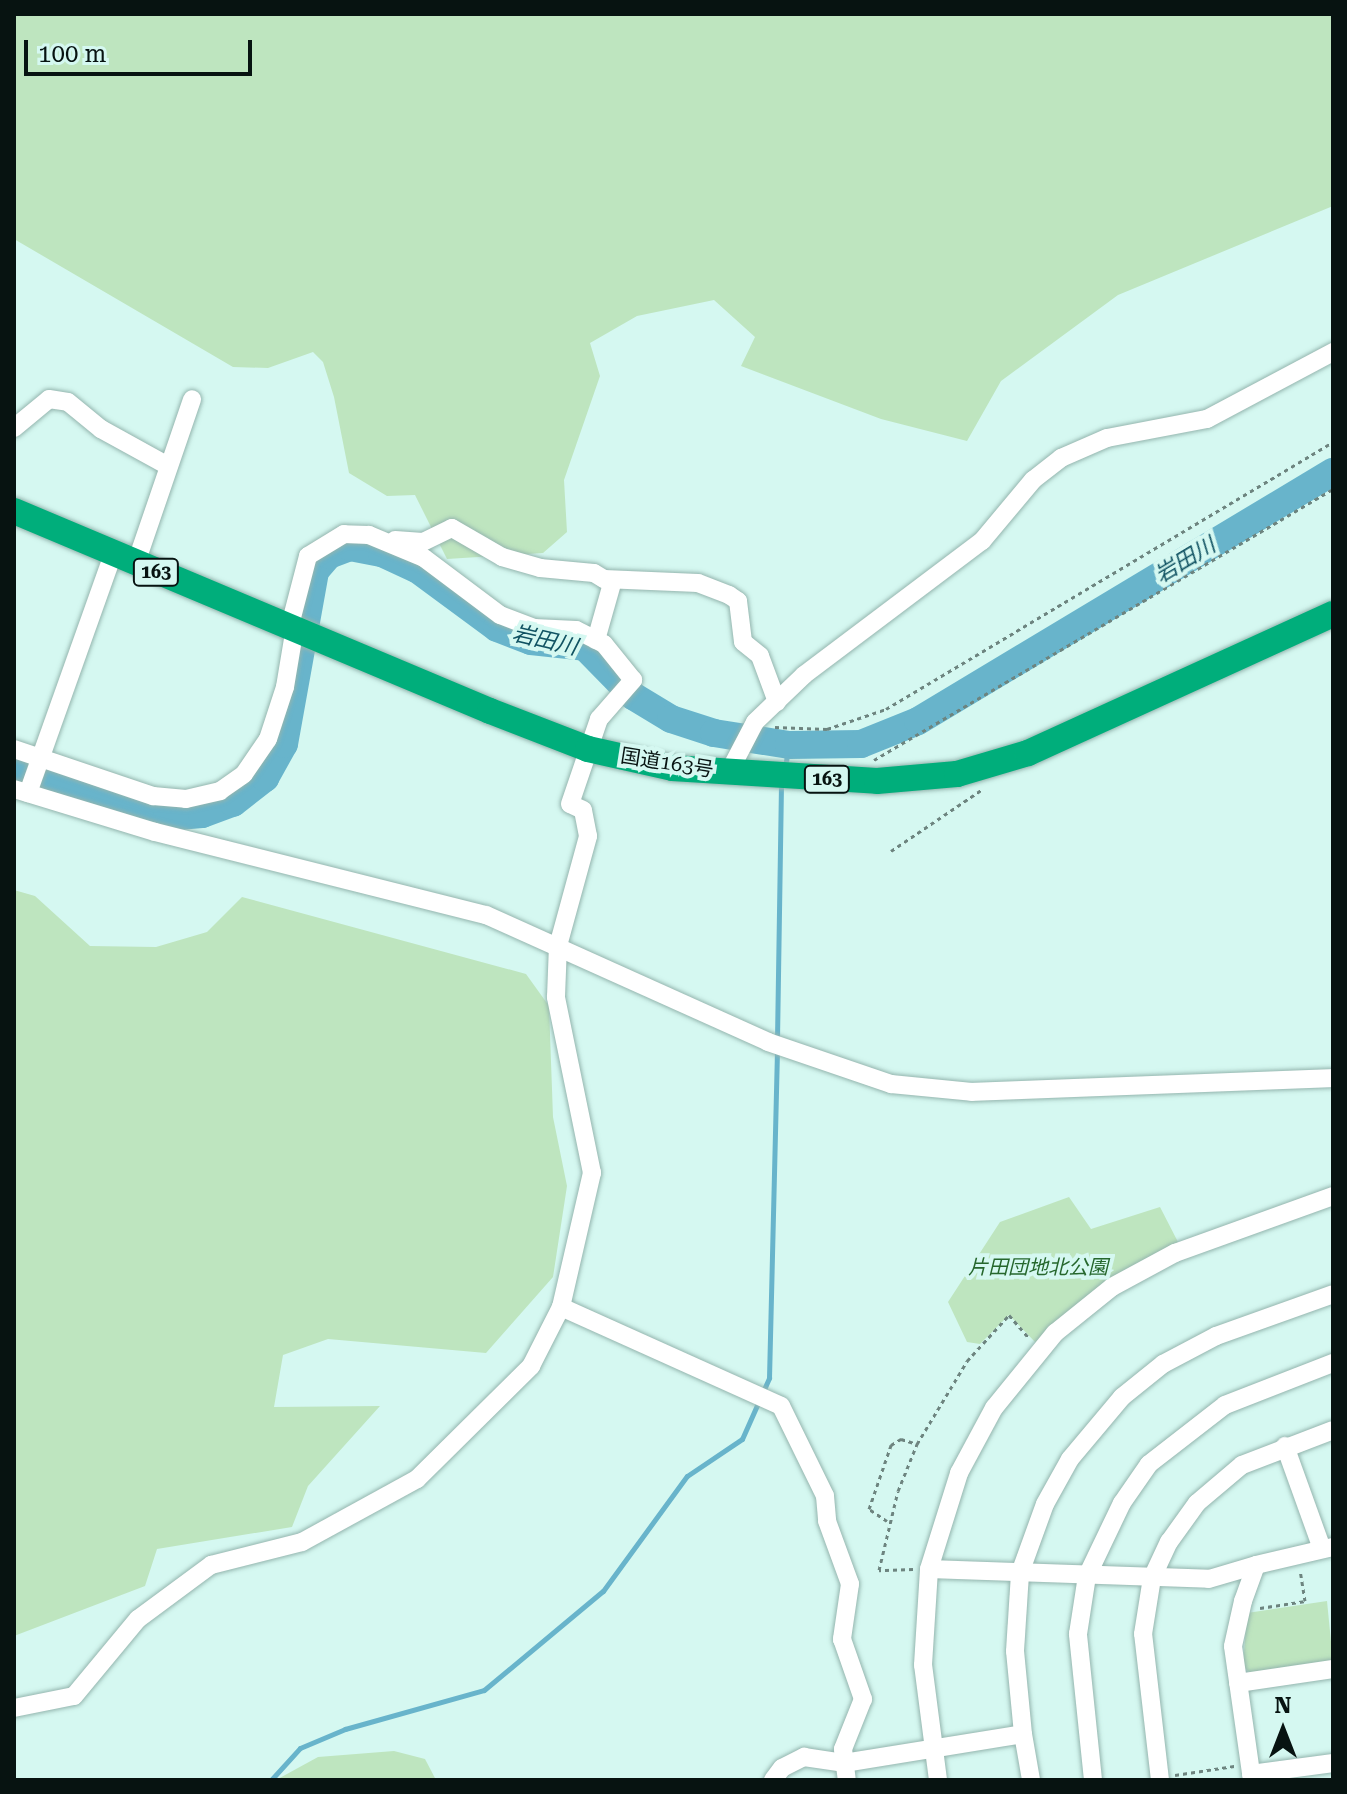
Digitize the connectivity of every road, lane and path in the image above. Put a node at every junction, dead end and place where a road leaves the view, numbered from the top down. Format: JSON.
{"nodes":[{"id":1,"x":1333,"y":352,"type":"edge"},
{"id":2,"x":192,"y":399,"type":"dead end"},
{"id":3,"x":14,"y":428,"type":"edge"},
{"id":4,"x":1333,"y":442,"type":"edge"},
{"id":5,"x":168,"y":466,"type":"junction"},
{"id":6,"x":1333,"y":489,"type":"edge"},
{"id":7,"x":14,"y":511,"type":"edge"},
{"id":8,"x":386,"y":540,"type":"junction"},
{"id":9,"x":124,"y":559,"type":"junction"},
{"id":10,"x":613,"y":580,"type":"junction"},
{"id":11,"x":1333,"y":614,"type":"edge"},
{"id":12,"x":299,"y":629,"type":"junction"},
{"id":13,"x":596,"y":640,"type":"junction"},
{"id":14,"x":777,"y":702,"type":"junction"},
{"id":15,"x":756,"y":722,"type":"junction"},
{"id":16,"x":14,"y":749,"type":"edge"},
{"id":17,"x":588,"y":749,"type":"junction"},
{"id":18,"x":733,"y":760,"type":"junction"},
{"id":19,"x":40,"y":761,"type":"junction"},
{"id":20,"x":863,"y":780,"type":"junction"},
{"id":21,"x":24,"y":790,"type":"edge"},
{"id":22,"x":558,"y":946,"type":"junction"},
{"id":23,"x":1333,"y":1078,"type":"edge"},
{"id":24,"x":1333,"y":1196,"type":"edge"},
{"id":25,"x":1333,"y":1294,"type":"edge"},
{"id":26,"x":561,"y":1307,"type":"junction"},
{"id":27,"x":1040,"y":1350,"type":"junction"},
{"id":28,"x":1333,"y":1363,"type":"edge"},
{"id":29,"x":1333,"y":1430,"type":"edge"},
{"id":30,"x":917,"y":1444,"type":"junction"},
{"id":31,"x":1285,"y":1446,"type":"junction"},
{"id":32,"x":889,"y":1522,"type":"junction"},
{"id":33,"x":1328,"y":1548,"type":"edge"},
{"id":34,"x":1297,"y":1556,"type":"junction"},
{"id":35,"x":1256,"y":1565,"type":"junction"},
{"id":36,"x":929,"y":1569,"type":"junction"},
{"id":37,"x":1020,"y":1573,"type":"junction"},
{"id":38,"x":1087,"y":1576,"type":"junction"},
{"id":39,"x":1152,"y":1578,"type":"junction"},
{"id":40,"x":1239,"y":1611,"type":"junction"},
{"id":41,"x":1333,"y":1669,"type":"edge"},
{"id":42,"x":1238,"y":1683,"type":"junction"},
{"id":43,"x":14,"y":1708,"type":"edge"},
{"id":44,"x":1023,"y":1734,"type":"junction"},
{"id":45,"x":933,"y":1749,"type":"junction"},
{"id":46,"x":1333,"y":1763,"type":"edge"},
{"id":47,"x":846,"y":1771,"type":"edge"},
{"id":48,"x":1251,"y":1772,"type":"edge"},
{"id":49,"x":1160,"y":1779,"type":"edge"},
{"id":50,"x":773,"y":1780,"type":"edge"},
{"id":51,"x":938,"y":1780,"type":"edge"},
{"id":52,"x":1031,"y":1780,"type":"edge"},
{"id":53,"x":1093,"y":1780,"type":"edge"}],
"edges":[{"from":1,"to":14,"type":"street"},
{"from":2,"to":5,"type":"street"},
{"from":3,"to":5,"type":"street"},
{"from":4,"to":15,"type":"path"},
{"from":5,"to":9,"type":"street"},
{"from":6,"to":20,"type":"path"},
{"from":7,"to":9,"type":"highway","name":"国道163号","number":"163"},
{"from":8,"to":10,"type":"street"},
{"from":8,"to":12,"type":"street"},
{"from":8,"to":13,"type":"street"},
{"from":9,"to":12,"type":"highway","name":"国道163号","number":"163"},
{"from":9,"to":19,"type":"street"},
{"from":10,"to":13,"type":"street"},
{"from":10,"to":14,"type":"street"},
{"from":11,"to":20,"type":"highway","name":"国道163号","number":"163"},
{"from":12,"to":17,"type":"highway","name":"国道163号","number":"163"},
{"from":12,"to":19,"type":"street"},
{"from":13,"to":17,"type":"street"},
{"from":14,"to":15,"type":"street"},
{"from":15,"to":18,"type":"street"},
{"from":16,"to":19,"type":"street"},
{"from":17,"to":18,"type":"highway","name":"国道163号","number":"163"},
{"from":17,"to":22,"type":"street"},
{"from":18,"to":20,"type":"highway","name":"国道163号","number":"163"},
{"from":19,"to":21,"type":"street"},
{"from":21,"to":22,"type":"street"},
{"from":22,"to":23,"type":"street"},
{"from":22,"to":26,"type":"street"},
{"from":24,"to":27,"type":"street"},
{"from":25,"to":37,"type":"street"},
{"from":26,"to":43,"type":"street"},
{"from":26,"to":47,"type":"street"},
{"from":27,"to":30,"type":"path"},
{"from":27,"to":36,"type":"street"},
{"from":28,"to":38,"type":"street"},
{"from":29,"to":31,"type":"street"},
{"from":30,"to":32,"type":"path"},
{"from":30,"to":32,"type":"path"},
{"from":31,"to":33,"type":"street"},
{"from":31,"to":39,"type":"street"},
{"from":32,"to":36,"type":"path"},
{"from":33,"to":34,"type":"street"},
{"from":34,"to":35,"type":"street"},
{"from":34,"to":40,"type":"path"},
{"from":35,"to":39,"type":"street"},
{"from":35,"to":40,"type":"street"},
{"from":36,"to":37,"type":"street"},
{"from":36,"to":45,"type":"street"},
{"from":37,"to":38,"type":"street"},
{"from":37,"to":44,"type":"street"},
{"from":38,"to":39,"type":"street"},
{"from":38,"to":53,"type":"street"},
{"from":39,"to":49,"type":"street"},
{"from":40,"to":42,"type":"street"},
{"from":41,"to":42,"type":"street"},
{"from":42,"to":48,"type":"street"},
{"from":44,"to":45,"type":"street"},
{"from":44,"to":52,"type":"street"},
{"from":45,"to":47,"type":"street"},
{"from":45,"to":51,"type":"street"},
{"from":46,"to":48,"type":"street"},
{"from":47,"to":50,"type":"street"},
{"from":48,"to":49,"type":"path"}]}
